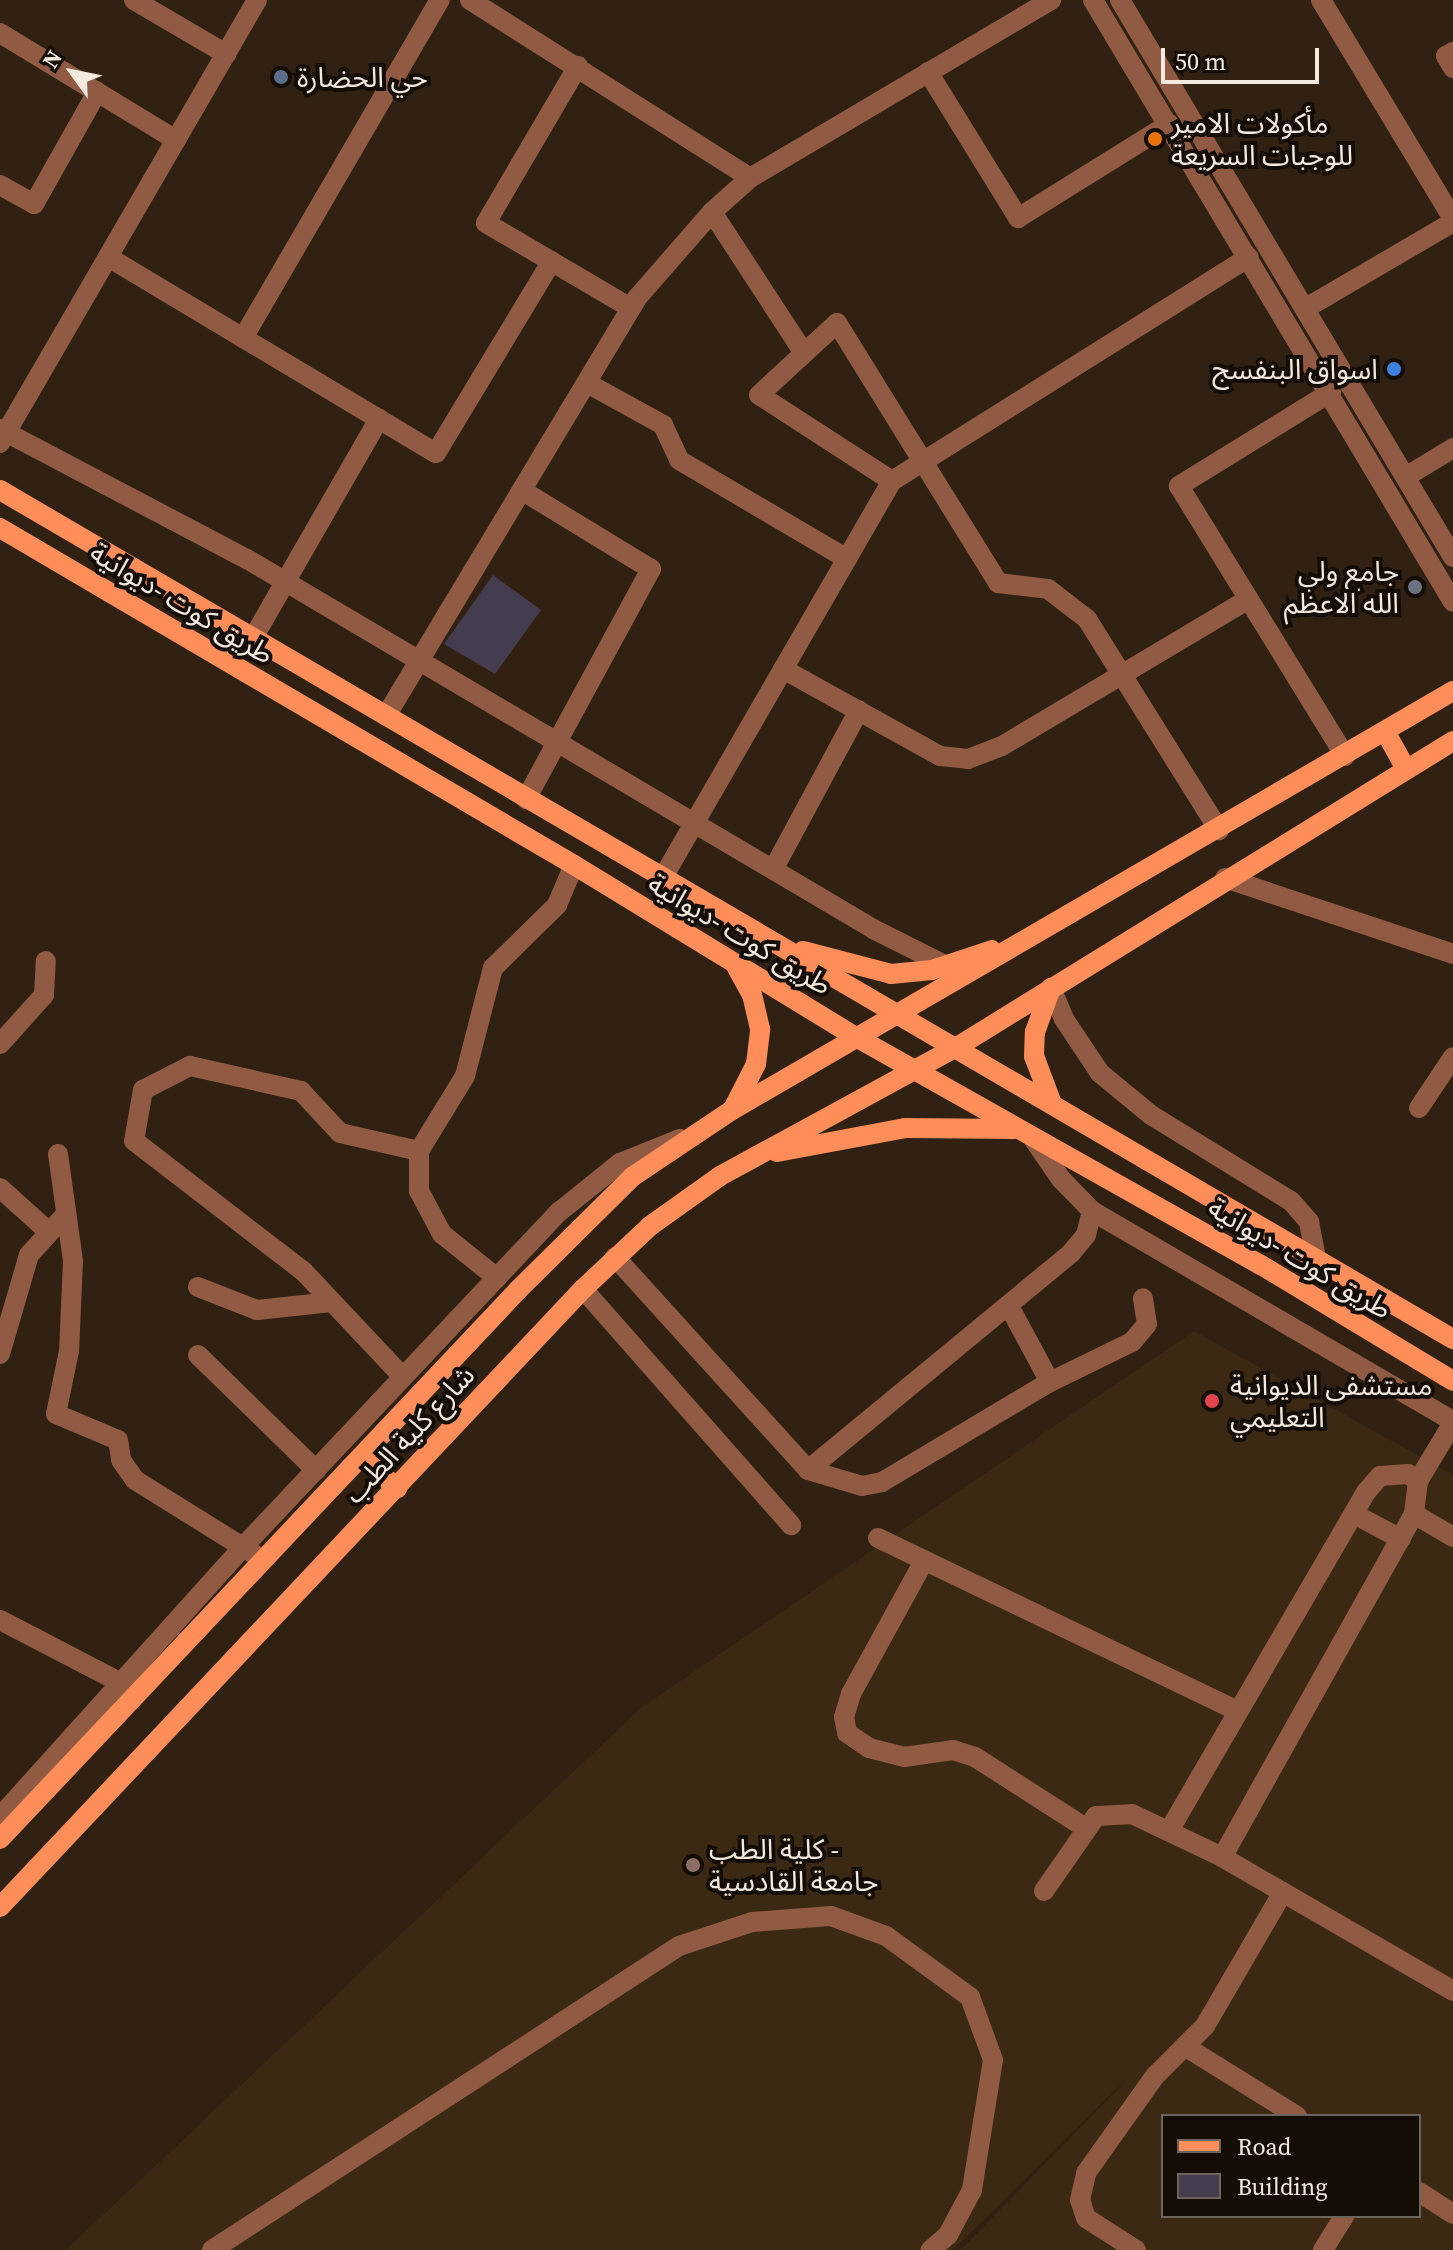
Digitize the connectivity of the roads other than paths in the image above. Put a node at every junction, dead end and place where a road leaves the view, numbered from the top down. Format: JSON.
{"nodes":[{"id":1,"x":134,"y":0,"type":"edge"},
{"id":2,"x":257,"y":0,"type":"edge"},
{"id":3,"x":440,"y":0,"type":"edge"},
{"id":4,"x":470,"y":0,"type":"edge"},
{"id":5,"x":1051,"y":0,"type":"edge"},
{"id":6,"x":1093,"y":0,"type":"edge"},
{"id":7,"x":1120,"y":0,"type":"edge"},
{"id":8,"x":1321,"y":0,"type":"edge"},
{"id":9,"x":0,"y":33,"type":"edge"},
{"id":10,"x":1453,"y":52,"type":"edge"},
{"id":11,"x":226,"y":54,"type":"junction"},
{"id":12,"x":578,"y":66,"type":"junction"},
{"id":13,"x":1453,"y":68,"type":"edge"},
{"id":14,"x":928,"y":72,"type":"junction"},
{"id":15,"x":97,"y":92,"type":"junction"},
{"id":16,"x":1169,"y":124,"type":"junction"},
{"id":17,"x":176,"y":140,"type":"junction"},
{"id":18,"x":750,"y":178,"type":"junction"},
{"id":19,"x":0,"y":185,"type":"edge"},
{"id":20,"x":712,"y":212,"type":"junction"},
{"id":21,"x":1453,"y":220,"type":"edge"},
{"id":22,"x":108,"y":257,"type":"junction"},
{"id":23,"x":1249,"y":257,"type":"junction"},
{"id":24,"x":552,"y":261,"type":"junction"},
{"id":25,"x":631,"y":308,"type":"junction"},
{"id":26,"x":1306,"y":308,"type":"junction"},
{"id":27,"x":243,"y":338,"type":"junction"},
{"id":28,"x":804,"y":353,"type":"junction"},
{"id":29,"x":587,"y":383,"type":"junction"},
{"id":30,"x":1331,"y":392,"type":"junction"},
{"id":31,"x":379,"y":419,"type":"junction"},
{"id":32,"x":2,"y":435,"type":"edge"},
{"id":33,"x":1453,"y":448,"type":"edge"},
{"id":34,"x":921,"y":459,"type":"junction"},
{"id":35,"x":1407,"y":476,"type":"junction"},
{"id":36,"x":892,"y":481,"type":"junction"},
{"id":37,"x":0,"y":490,"type":"edge"},
{"id":38,"x":523,"y":491,"type":"junction"},
{"id":39,"x":0,"y":528,"type":"edge"},
{"id":40,"x":1453,"y":557,"type":"edge"},
{"id":41,"x":847,"y":559,"type":"junction"},
{"id":42,"x":284,"y":581,"type":"junction"},
{"id":43,"x":1249,"y":599,"type":"junction"},
{"id":44,"x":1453,"y":602,"type":"edge"},
{"id":45,"x":253,"y":638,"type":"junction"},
{"id":46,"x":420,"y":661,"type":"junction"},
{"id":47,"x":783,"y":669,"type":"junction"},
{"id":48,"x":1122,"y":675,"type":"junction"},
{"id":49,"x":1453,"y":691,"type":"edge"},
{"id":50,"x":859,"y":710,"type":"junction"},
{"id":51,"x":386,"y":716,"type":"junction"},
{"id":52,"x":1386,"y":733,"type":"junction"},
{"id":53,"x":557,"y":741,"type":"junction"},
{"id":54,"x":1453,"y":741,"type":"edge"},
{"id":55,"x":1345,"y":756,"type":"junction"},
{"id":56,"x":1406,"y":769,"type":"junction"},
{"id":57,"x":526,"y":799,"type":"junction"},
{"id":58,"x":694,"y":821,"type":"junction"},
{"id":59,"x":1219,"y":830,"type":"junction"},
{"id":60,"x":574,"y":865,"type":"junction"},
{"id":61,"x":774,"y":868,"type":"junction"},
{"id":62,"x":1225,"y":878,"type":"junction"},
{"id":63,"x":662,"y":879,"type":"junction"},
{"id":64,"x":1034,"y":939,"type":"junction"},
{"id":65,"x":783,"y":950,"type":"junction"},
{"id":66,"x":1453,"y":954,"type":"edge"},
{"id":67,"x":46,"y":961,"type":"dead end"},
{"id":68,"x":734,"y":965,"type":"junction"},
{"id":69,"x":947,"y":966,"type":"junction"},
{"id":70,"x":1051,"y":988,"type":"junction"},
{"id":71,"x":899,"y":1014,"type":"junction"},
{"id":72,"x":856,"y":1037,"type":"junction"},
{"id":73,"x":0,"y":1044,"type":"edge"},
{"id":74,"x":957,"y":1047,"type":"junction"},
{"id":75,"x":1453,"y":1057,"type":"edge"},
{"id":76,"x":915,"y":1071,"type":"junction"},
{"id":77,"x":1051,"y":1101,"type":"junction"},
{"id":78,"x":1419,"y":1108,"type":"dead end"},
{"id":79,"x":732,"y":1110,"type":"junction"},
{"id":80,"x":695,"y":1133,"type":"junction"},
{"id":81,"x":1024,"y":1133,"type":"junction"},
{"id":82,"x":419,"y":1151,"type":"junction"},
{"id":83,"x":58,"y":1154,"type":"dead end"},
{"id":84,"x":753,"y":1156,"type":"junction"},
{"id":85,"x":0,"y":1188,"type":"edge"},
{"id":86,"x":1092,"y":1211,"type":"junction"},
{"id":87,"x":66,"y":1214,"type":"junction"},
{"id":88,"x":49,"y":1232,"type":"junction"},
{"id":89,"x":1315,"y":1254,"type":"junction"},
{"id":90,"x":615,"y":1257,"type":"junction"},
{"id":91,"x":497,"y":1278,"type":"junction"},
{"id":92,"x":198,"y":1287,"type":"dead end"},
{"id":93,"x":583,"y":1289,"type":"junction"},
{"id":94,"x":1143,"y":1298,"type":"dead end"},
{"id":95,"x":332,"y":1302,"type":"junction"},
{"id":96,"x":1010,"y":1308,"type":"junction"},
{"id":97,"x":1453,"y":1339,"type":"edge"},
{"id":98,"x":0,"y":1354,"type":"edge"},
{"id":99,"x":198,"y":1355,"type":"dead end"},
{"id":100,"x":403,"y":1377,"type":"junction"},
{"id":101,"x":1453,"y":1381,"type":"edge"},
{"id":102,"x":1050,"y":1382,"type":"junction"},
{"id":103,"x":1453,"y":1422,"type":"edge"},
{"id":104,"x":361,"y":1457,"type":"junction"},
{"id":105,"x":316,"y":1470,"type":"junction"},
{"id":106,"x":808,"y":1470,"type":"junction"},
{"id":107,"x":1418,"y":1481,"type":"junction"},
{"id":108,"x":397,"y":1488,"type":"junction"},
{"id":109,"x":1354,"y":1514,"type":"junction"},
{"id":110,"x":1414,"y":1514,"type":"junction"},
{"id":111,"x":791,"y":1525,"type":"dead end"},
{"id":112,"x":1453,"y":1537,"type":"edge"},
{"id":113,"x":878,"y":1538,"type":"dead end"},
{"id":114,"x":1401,"y":1539,"type":"junction"},
{"id":115,"x":243,"y":1547,"type":"junction"},
{"id":116,"x":264,"y":1560,"type":"junction"},
{"id":117,"x":924,"y":1561,"type":"junction"},
{"id":118,"x":0,"y":1620,"type":"edge"},
{"id":119,"x":121,"y":1683,"type":"junction"},
{"id":120,"x":140,"y":1693,"type":"junction"},
{"id":121,"x":1237,"y":1711,"type":"junction"},
{"id":122,"x":3,"y":1827,"type":"edge"},
{"id":123,"x":1084,"y":1827,"type":"junction"},
{"id":124,"x":1170,"y":1829,"type":"junction"},
{"id":125,"x":1222,"y":1857,"type":"junction"},
{"id":126,"x":1044,"y":1891,"type":"dead end"},
{"id":127,"x":1283,"y":1892,"type":"junction"},
{"id":128,"x":0,"y":1907,"type":"edge"},
{"id":129,"x":1453,"y":1991,"type":"edge"},
{"id":130,"x":1186,"y":2047,"type":"junction"},
{"id":131,"x":1294,"y":2114,"type":"edge"},
{"id":132,"x":1421,"y":2193,"type":"edge"},
{"id":133,"x":1453,"y":2214,"type":"edge"},
{"id":134,"x":1343,"y":2218,"type":"edge"},
{"id":135,"x":212,"y":2250,"type":"edge"},
{"id":136,"x":931,"y":2250,"type":"edge"},
{"id":137,"x":1136,"y":2250,"type":"edge"},
{"id":138,"x":1323,"y":2250,"type":"edge"}],
"edges":[{"from":1,"to":11,"type":"street"},
{"from":2,"to":11,"type":"street"},
{"from":3,"to":27,"type":"street"},
{"from":4,"to":12,"type":"street"},
{"from":5,"to":14,"type":"street"},
{"from":6,"to":16,"type":"street"},
{"from":7,"to":26,"type":"street"},
{"from":8,"to":21,"type":"street"},
{"from":9,"to":15,"type":"street"},
{"from":10,"to":13,"type":"street"},
{"from":11,"to":17,"type":"street"},
{"from":12,"to":18,"type":"street"},
{"from":12,"to":24,"type":"street"},
{"from":14,"to":16,"type":"street"},
{"from":14,"to":18,"type":"street"},
{"from":15,"to":17,"type":"street"},
{"from":15,"to":19,"type":"street"},
{"from":16,"to":23,"type":"street"},
{"from":17,"to":22,"type":"street"},
{"from":18,"to":20,"type":"street"},
{"from":20,"to":25,"type":"street"},
{"from":20,"to":28,"type":"street"},
{"from":21,"to":26,"type":"street"},
{"from":22,"to":27,"type":"street"},
{"from":22,"to":32,"type":"street"},
{"from":23,"to":30,"type":"street"},
{"from":23,"to":34,"type":"street"},
{"from":24,"to":25,"type":"street"},
{"from":24,"to":31,"type":"street"},
{"from":25,"to":29,"type":"street"},
{"from":26,"to":35,"type":"street"},
{"from":27,"to":31,"type":"street"},
{"from":28,"to":34,"type":"street"},
{"from":28,"to":36,"type":"street"},
{"from":29,"to":38,"type":"street"},
{"from":29,"to":41,"type":"street"},
{"from":30,"to":43,"type":"street"},
{"from":30,"to":44,"type":"street"},
{"from":31,"to":42,"type":"street"},
{"from":32,"to":42,"type":"street"},
{"from":33,"to":35,"type":"street"},
{"from":34,"to":36,"type":"street"},
{"from":34,"to":48,"type":"street"},
{"from":35,"to":40,"type":"street"},
{"from":36,"to":41,"type":"street"},
{"from":37,"to":45,"type":"main road","name":"طريق كوت -ديوانية"},
{"from":38,"to":46,"type":"street"},
{"from":38,"to":53,"type":"street"},
{"from":39,"to":60,"type":"main road","name":"طريق كوت -ديوانية"},
{"from":41,"to":47,"type":"street"},
{"from":42,"to":45,"type":"street"},
{"from":42,"to":46,"type":"street"},
{"from":43,"to":48,"type":"street"},
{"from":43,"to":55,"type":"street"},
{"from":45,"to":51,"type":"main road","name":"طريق كوت -ديوانية"},
{"from":46,"to":51,"type":"street"},
{"from":46,"to":53,"type":"street"},
{"from":47,"to":50,"type":"street"},
{"from":47,"to":58,"type":"street"},
{"from":48,"to":50,"type":"street"},
{"from":48,"to":59,"type":"street"},
{"from":49,"to":52,"type":"main road"},
{"from":50,"to":61,"type":"street"},
{"from":51,"to":57,"type":"main road","name":"طريق كوت -ديوانية"},
{"from":52,"to":55,"type":"main road"},
{"from":52,"to":56,"type":"main road"},
{"from":53,"to":57,"type":"street"},
{"from":53,"to":58,"type":"street"},
{"from":54,"to":56,"type":"main road","name":"شارع كلية الطب"},
{"from":55,"to":59,"type":"main road"},
{"from":56,"to":62,"type":"main road","name":"شارع كلية الطب"},
{"from":57,"to":63,"type":"main road","name":"طريق كوت -ديوانية"},
{"from":58,"to":61,"type":"street"},
{"from":58,"to":63,"type":"street"},
{"from":59,"to":64,"type":"main road"},
{"from":60,"to":68,"type":"main road","name":"طريق كوت -ديوانية"},
{"from":60,"to":82,"type":"street"},
{"from":61,"to":69,"type":"street"},
{"from":62,"to":66,"type":"street"},
{"from":62,"to":70,"type":"main road","name":"شارع كلية الطب"},
{"from":63,"to":65,"type":"main road","name":"طريق كوت -ديوانية"},
{"from":64,"to":69,"type":"main road"},
{"from":64,"to":71,"type":"main road","name":"شارع كلية الطب"},
{"from":65,"to":69,"type":"main road"},
{"from":65,"to":71,"type":"main road","name":"طريق كوت -ديوانية"},
{"from":67,"to":73,"type":"street"},
{"from":68,"to":72,"type":"main road","name":"طريق كوت -ديوانية"},
{"from":68,"to":79,"type":"main road"},
{"from":70,"to":74,"type":"main road","name":"شارع كلية الطب"},
{"from":70,"to":77,"type":"main road"},
{"from":70,"to":89,"type":"street"},
{"from":71,"to":72,"type":"main road","name":"شارع كلية الطب"},
{"from":71,"to":74,"type":"main road","name":"طريق كوت -ديوانية"},
{"from":72,"to":76,"type":"main road","name":"طريق كوت -ديوانية"},
{"from":72,"to":79,"type":"main road","name":"شارع كلية الطب"},
{"from":74,"to":76,"type":"main road","name":"شارع كلية الطب"},
{"from":74,"to":77,"type":"main road","name":"طريق كوت -ديوانية"},
{"from":75,"to":78,"type":"street"},
{"from":76,"to":81,"type":"main road","name":"طريق كوت -ديوانية"},
{"from":76,"to":84,"type":"main road","name":"شارع كلية الطب"},
{"from":77,"to":89,"type":"main road","name":"طريق كوت -ديوانية"},
{"from":79,"to":80,"type":"main road","name":"شارع كلية الطب"},
{"from":80,"to":91,"type":"street"},
{"from":80,"to":104,"type":"main road","name":"شارع كلية الطب"},
{"from":81,"to":84,"type":"main road"},
{"from":81,"to":86,"type":"street"},
{"from":81,"to":101,"type":"main road","name":"طريق كوت -ديوانية"},
{"from":82,"to":91,"type":"street"},
{"from":82,"to":95,"type":"street"},
{"from":83,"to":87,"type":"street"},
{"from":84,"to":90,"type":"main road","name":"شارع كلية الطب"},
{"from":85,"to":88,"type":"street"},
{"from":86,"to":96,"type":"street"},
{"from":86,"to":103,"type":"street"},
{"from":87,"to":88,"type":"street"},
{"from":87,"to":115,"type":"street"},
{"from":88,"to":98,"type":"street"},
{"from":89,"to":97,"type":"main road","name":"طريق كوت -ديوانية"},
{"from":90,"to":93,"type":"main road","name":"شارع كلية الطب"},
{"from":90,"to":106,"type":"street"},
{"from":91,"to":100,"type":"street"},
{"from":92,"to":95,"type":"street"},
{"from":93,"to":108,"type":"main road","name":"شارع كلية الطب"},
{"from":93,"to":111,"type":"street"},
{"from":94,"to":102,"type":"street"},
{"from":95,"to":100,"type":"street"},
{"from":96,"to":102,"type":"street"},
{"from":96,"to":106,"type":"street"},
{"from":99,"to":105,"type":"street"},
{"from":100,"to":105,"type":"street"},
{"from":102,"to":106,"type":"street"},
{"from":103,"to":107,"type":"street"},
{"from":104,"to":108,"type":"main road"},
{"from":104,"to":116,"type":"main road","name":"شارع كلية الطب"},
{"from":105,"to":115,"type":"street"},
{"from":107,"to":109,"type":"street"},
{"from":107,"to":110,"type":"street"},
{"from":108,"to":128,"type":"main road","name":"شارع كلية الطب"},
{"from":109,"to":114,"type":"street"},
{"from":109,"to":121,"type":"street"},
{"from":110,"to":112,"type":"street"},
{"from":110,"to":114,"type":"street"},
{"from":113,"to":117,"type":"street"},
{"from":114,"to":125,"type":"street"},
{"from":115,"to":116,"type":"street"},
{"from":115,"to":119,"type":"street"},
{"from":116,"to":120,"type":"main road","name":"شارع كلية الطب"},
{"from":117,"to":121,"type":"street"},
{"from":117,"to":123,"type":"street"},
{"from":118,"to":119,"type":"street"},
{"from":119,"to":120,"type":"street"},
{"from":119,"to":122,"type":"street"},
{"from":120,"to":122,"type":"main road","name":"شارع كلية الطب"},
{"from":121,"to":124,"type":"street"},
{"from":123,"to":124,"type":"street"},
{"from":123,"to":126,"type":"street"},
{"from":124,"to":125,"type":"street"},
{"from":125,"to":127,"type":"street"},
{"from":127,"to":129,"type":"street"},
{"from":127,"to":130,"type":"street"},
{"from":130,"to":131,"type":"street"},
{"from":130,"to":137,"type":"street"},
{"from":132,"to":133,"type":"street"},
{"from":134,"to":138,"type":"street"},
{"from":135,"to":136,"type":"street"}]}
